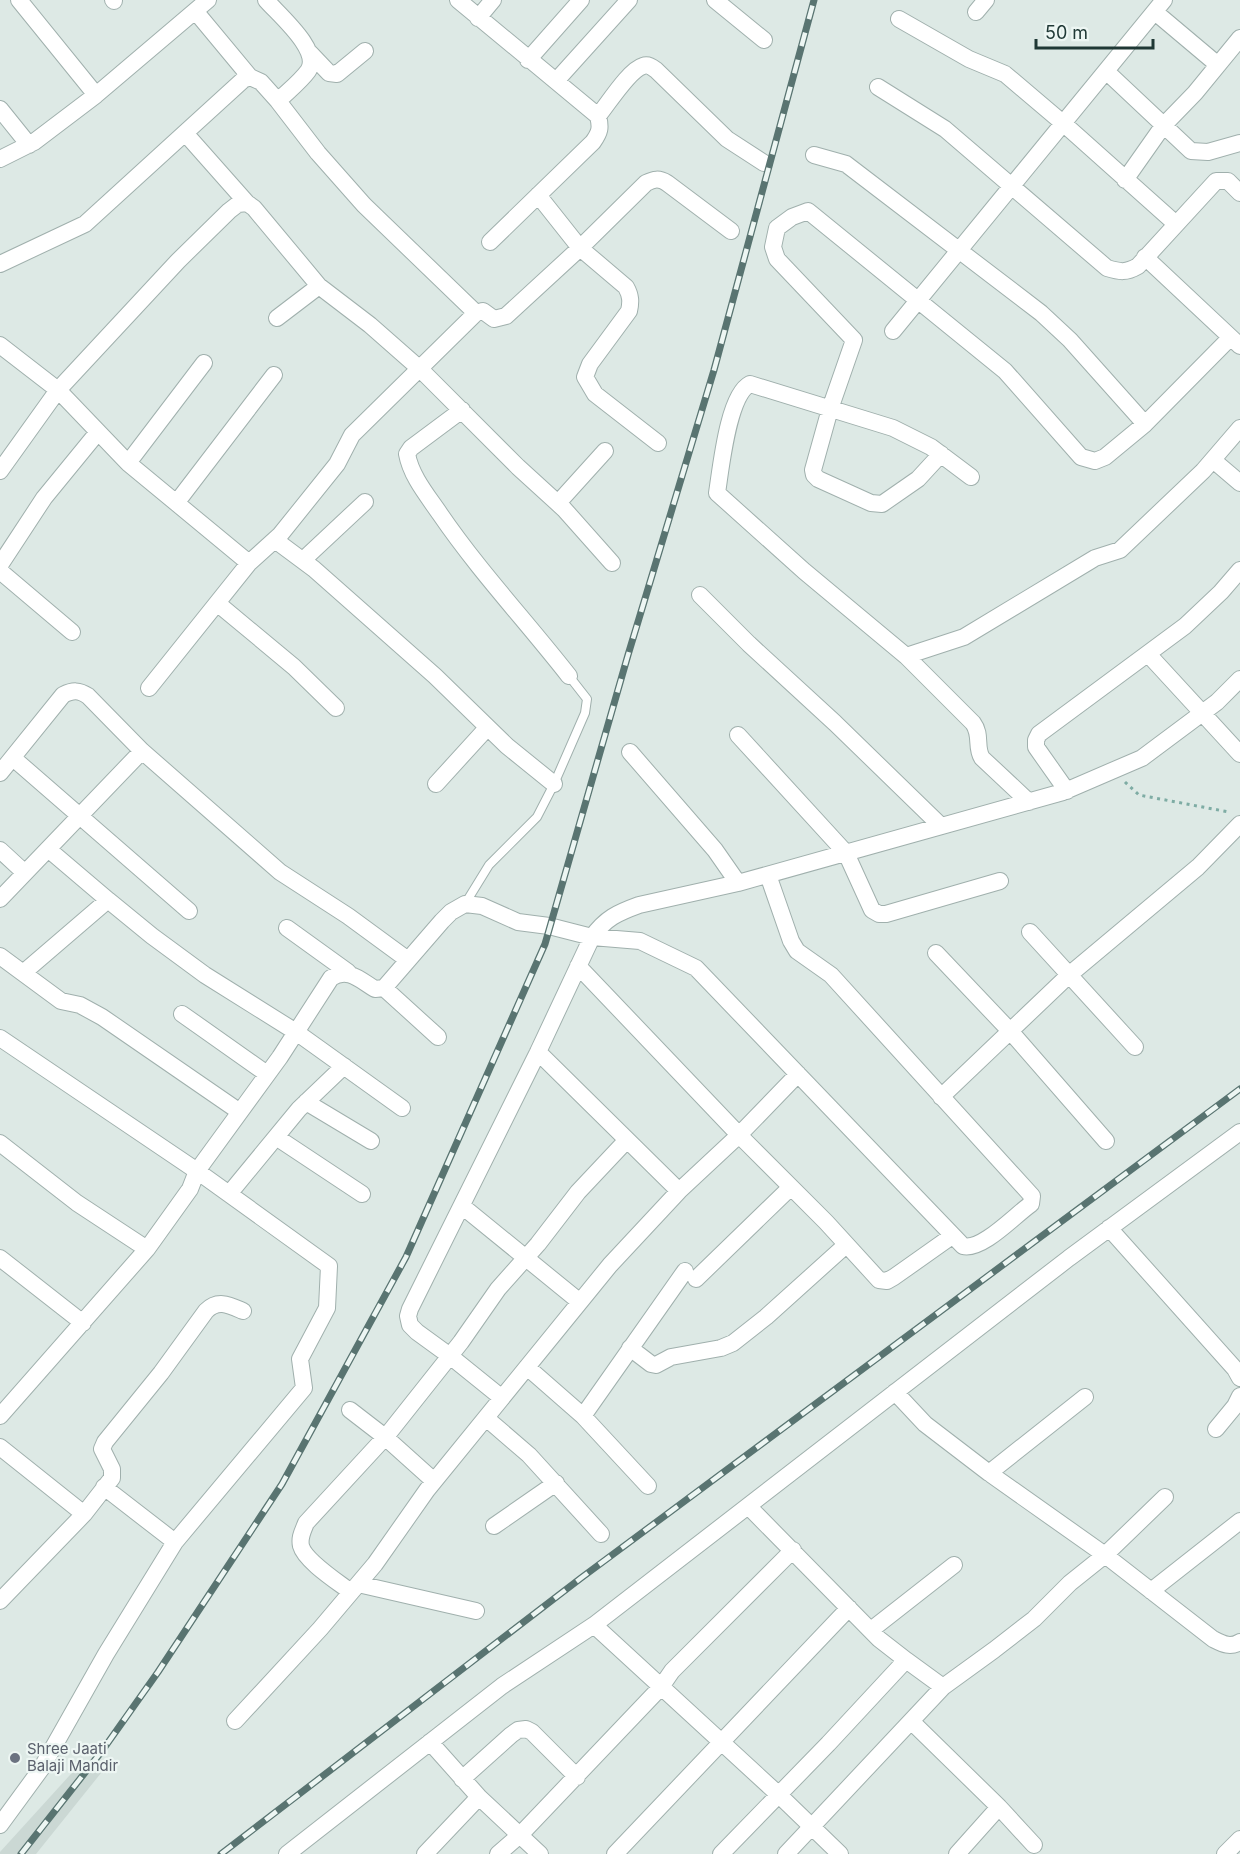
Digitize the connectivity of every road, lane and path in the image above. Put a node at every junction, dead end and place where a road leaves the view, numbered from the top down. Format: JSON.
{"nodes":[{"id":1,"x":19,"y":0,"type":"edge"},
{"id":2,"x":266,"y":0,"type":"edge"},
{"id":3,"x":458,"y":0,"type":"edge"},
{"id":4,"x":493,"y":0,"type":"edge"},
{"id":5,"x":581,"y":0,"type":"edge"},
{"id":6,"x":629,"y":0,"type":"edge"},
{"id":7,"x":716,"y":0,"type":"edge"},
{"id":8,"x":202,"y":6,"type":"edge"},
{"id":9,"x":1160,"y":6,"type":"edge"},
{"id":10,"x":478,"y":18,"type":"junction"},
{"id":11,"x":898,"y":19,"type":"dead end"},
{"id":12,"x":1240,"y":38,"type":"edge"},
{"id":13,"x":764,"y":40,"type":"dead end"},
{"id":14,"x":365,"y":51,"type":"dead end"},
{"id":15,"x":310,"y":53,"type":"junction"},
{"id":16,"x":528,"y":60,"type":"junction"},
{"id":17,"x":1218,"y":65,"type":"junction"},
{"id":18,"x":1107,"y":72,"type":"junction"},
{"id":19,"x":250,"y":77,"type":"junction"},
{"id":20,"x":556,"y":81,"type":"junction"},
{"id":21,"x":878,"y":87,"type":"dead end"},
{"id":22,"x":96,"y":95,"type":"junction"},
{"id":23,"x":278,"y":101,"type":"junction"},
{"id":24,"x":0,"y":109,"type":"edge"},
{"id":25,"x":598,"y":116,"type":"junction"},
{"id":26,"x":1064,"y":124,"type":"junction"},
{"id":27,"x":1163,"y":126,"type":"junction"},
{"id":28,"x":184,"y":133,"type":"junction"},
{"id":29,"x":1240,"y":143,"type":"edge"},
{"id":30,"x":29,"y":145,"type":"junction"},
{"id":31,"x":814,"y":155,"type":"dead end"},
{"id":32,"x":0,"y":159,"type":"edge"},
{"id":33,"x":764,"y":163,"type":"dead end"},
{"id":34,"x":1125,"y":180,"type":"junction"},
{"id":35,"x":1013,"y":186,"type":"junction"},
{"id":36,"x":1240,"y":193,"type":"edge"},
{"id":37,"x":538,"y":195,"type":"junction"},
{"id":38,"x":247,"y":203,"type":"junction"},
{"id":39,"x":1176,"y":224,"type":"junction"},
{"id":40,"x":731,"y":231,"type":"dead end"},
{"id":41,"x":490,"y":242,"type":"dead end"},
{"id":42,"x":580,"y":248,"type":"junction"},
{"id":43,"x":960,"y":251,"type":"junction"},
{"id":44,"x":1145,"y":257,"type":"junction"},
{"id":45,"x":0,"y":264,"type":"edge"},
{"id":46,"x":319,"y":286,"type":"junction"},
{"id":47,"x":919,"y":299,"type":"junction"},
{"id":48,"x":476,"y":313,"type":"junction"},
{"id":49,"x":277,"y":318,"type":"dead end"},
{"id":50,"x":893,"y":331,"type":"dead end"},
{"id":51,"x":1235,"y":342,"type":"edge"},
{"id":52,"x":0,"y":345,"type":"edge"},
{"id":53,"x":204,"y":363,"type":"dead end"},
{"id":54,"x":420,"y":369,"type":"junction"},
{"id":55,"x":274,"y":375,"type":"dead end"},
{"id":56,"x":58,"y":390,"type":"junction"},
{"id":57,"x":830,"y":409,"type":"junction"},
{"id":58,"x":462,"y":410,"type":"junction"},
{"id":59,"x":1145,"y":424,"type":"junction"},
{"id":60,"x":1240,"y":428,"type":"edge"},
{"id":61,"x":98,"y":432,"type":"junction"},
{"id":62,"x":658,"y":443,"type":"dead end"},
{"id":63,"x":605,"y":451,"type":"dead end"},
{"id":64,"x":941,"y":454,"type":"junction"},
{"id":65,"x":1213,"y":460,"type":"junction"},
{"id":66,"x":128,"y":463,"type":"junction"},
{"id":67,"x":0,"y":471,"type":"edge"},
{"id":68,"x":971,"y":477,"type":"dead end"},
{"id":69,"x":1240,"y":483,"type":"edge"},
{"id":70,"x":177,"y":502,"type":"junction"},
{"id":71,"x":365,"y":502,"type":"dead end"},
{"id":72,"x":558,"y":503,"type":"junction"},
{"id":73,"x":275,"y":540,"type":"junction"},
{"id":74,"x":303,"y":560,"type":"junction"},
{"id":75,"x":249,"y":563,"type":"junction"},
{"id":76,"x":612,"y":563,"type":"dead end"},
{"id":77,"x":0,"y":565,"type":"edge"},
{"id":78,"x":1240,"y":570,"type":"edge"},
{"id":79,"x":0,"y":571,"type":"edge"},
{"id":80,"x":700,"y":595,"type":"dead end"},
{"id":81,"x":217,"y":603,"type":"junction"},
{"id":82,"x":72,"y":632,"type":"dead end"},
{"id":83,"x":1148,"y":654,"type":"junction"},
{"id":84,"x":906,"y":656,"type":"junction"},
{"id":85,"x":569,"y":676,"type":"joint"},
{"id":86,"x":1240,"y":680,"type":"edge"},
{"id":87,"x":149,"y":688,"type":"dead end"},
{"id":88,"x":336,"y":708,"type":"dead end"},
{"id":89,"x":1201,"y":714,"type":"junction"},
{"id":90,"x":487,"y":728,"type":"junction"},
{"id":91,"x":738,"y":735,"type":"dead end"},
{"id":92,"x":142,"y":751,"type":"junction"},
{"id":93,"x":630,"y":752,"type":"dead end"},
{"id":94,"x":1240,"y":754,"type":"edge"},
{"id":95,"x":13,"y":758,"type":"junction"},
{"id":96,"x":1113,"y":771,"type":"junction"},
{"id":97,"x":0,"y":773,"type":"edge"},
{"id":98,"x":436,"y":784,"type":"dead end"},
{"id":99,"x":554,"y":784,"type":"junction"},
{"id":100,"x":1068,"y":791,"type":"junction"},
{"id":101,"x":1029,"y":802,"type":"junction"},
{"id":102,"x":80,"y":817,"type":"junction"},
{"id":103,"x":1234,"y":818,"type":"edge"},
{"id":104,"x":941,"y":826,"type":"junction"},
{"id":105,"x":48,"y":849,"type":"junction"},
{"id":106,"x":0,"y":850,"type":"edge"},
{"id":107,"x":846,"y":853,"type":"junction"},
{"id":108,"x":25,"y":873,"type":"junction"},
{"id":109,"x":768,"y":875,"type":"junction"},
{"id":110,"x":1000,"y":881,"type":"dead end"},
{"id":111,"x":738,"y":883,"type":"junction"},
{"id":112,"x":0,"y":898,"type":"edge"},
{"id":113,"x":108,"y":900,"type":"junction"},
{"id":114,"x":465,"y":904,"type":"junction"},
{"id":115,"x":189,"y":911,"type":"dead end"},
{"id":116,"x":287,"y":928,"type":"dead end"},
{"id":117,"x":1030,"y":932,"type":"dead end"},
{"id":118,"x":592,"y":937,"type":"junction"},
{"id":119,"x":936,"y":953,"type":"dead end"},
{"id":120,"x":0,"y":956,"type":"edge"},
{"id":121,"x":408,"y":960,"type":"junction"},
{"id":122,"x":578,"y":966,"type":"junction"},
{"id":123,"x":348,"y":972,"type":"junction"},
{"id":124,"x":23,"y":973,"type":"junction"},
{"id":125,"x":1069,"y":975,"type":"junction"},
{"id":126,"x":384,"y":988,"type":"junction"},
{"id":127,"x":182,"y":1014,"type":"dead end"},
{"id":128,"x":297,"y":1032,"type":"junction"},
{"id":129,"x":1011,"y":1032,"type":"junction"},
{"id":130,"x":438,"y":1037,"type":"dead end"},
{"id":131,"x":0,"y":1038,"type":"edge"},
{"id":132,"x":1135,"y":1047,"type":"dead end"},
{"id":133,"x":538,"y":1052,"type":"junction"},
{"id":134,"x":344,"y":1066,"type":"junction"},
{"id":135,"x":267,"y":1074,"type":"junction"},
{"id":136,"x":798,"y":1074,"type":"junction"},
{"id":137,"x":941,"y":1096,"type":"junction"},
{"id":138,"x":306,"y":1102,"type":"junction"},
{"id":139,"x":402,"y":1108,"type":"dead end"},
{"id":140,"x":240,"y":1112,"type":"junction"},
{"id":141,"x":1240,"y":1132,"type":"edge"},
{"id":142,"x":739,"y":1135,"type":"junction"},
{"id":143,"x":276,"y":1137,"type":"junction"},
{"id":144,"x":371,"y":1141,"type":"dead end"},
{"id":145,"x":626,"y":1141,"type":"junction"},
{"id":146,"x":1106,"y":1141,"type":"dead end"},
{"id":147,"x":0,"y":1143,"type":"edge"},
{"id":148,"x":197,"y":1171,"type":"junction"},
{"id":149,"x":791,"y":1187,"type":"junction"},
{"id":150,"x":679,"y":1191,"type":"junction"},
{"id":151,"x":229,"y":1194,"type":"junction"},
{"id":152,"x":362,"y":1194,"type":"dead end"},
{"id":153,"x":462,"y":1206,"type":"junction"},
{"id":154,"x":1109,"y":1228,"type":"junction"},
{"id":155,"x":952,"y":1236,"type":"junction"},
{"id":156,"x":846,"y":1245,"type":"junction"},
{"id":157,"x":147,"y":1249,"type":"junction"},
{"id":158,"x":0,"y":1258,"type":"edge"},
{"id":159,"x":526,"y":1258,"type":"junction"},
{"id":160,"x":580,"y":1302,"type":"junction"},
{"id":161,"x":243,"y":1311,"type":"dead end"},
{"id":162,"x":83,"y":1323,"type":"junction"},
{"id":163,"x":630,"y":1348,"type":"junction"},
{"id":164,"x":450,"y":1356,"type":"junction"},
{"id":165,"x":527,"y":1367,"type":"junction"},
{"id":166,"x":1240,"y":1378,"type":"edge"},
{"id":167,"x":896,"y":1392,"type":"junction"},
{"id":168,"x":1240,"y":1396,"type":"edge"},
{"id":169,"x":1085,"y":1397,"type":"dead end"},
{"id":170,"x":502,"y":1398,"type":"junction"},
{"id":171,"x":350,"y":1410,"type":"dead end"},
{"id":172,"x":0,"y":1416,"type":"edge"},
{"id":173,"x":584,"y":1416,"type":"junction"},
{"id":174,"x":486,"y":1418,"type":"junction"},
{"id":175,"x":1216,"y":1429,"type":"dead end"},
{"id":176,"x":386,"y":1437,"type":"junction"},
{"id":177,"x":0,"y":1447,"type":"edge"},
{"id":178,"x":989,"y":1473,"type":"junction"},
{"id":179,"x":434,"y":1481,"type":"junction"},
{"id":180,"x":556,"y":1484,"type":"junction"},
{"id":181,"x":648,"y":1486,"type":"dead end"},
{"id":182,"x":104,"y":1487,"type":"junction"},
{"id":183,"x":1164,"y":1497,"type":"dead end"},
{"id":184,"x":749,"y":1507,"type":"junction"},
{"id":185,"x":84,"y":1514,"type":"junction"},
{"id":186,"x":1240,"y":1521,"type":"edge"},
{"id":187,"x":494,"y":1526,"type":"dead end"},
{"id":188,"x":601,"y":1534,"type":"dead end"},
{"id":189,"x":175,"y":1542,"type":"junction"},
{"id":190,"x":793,"y":1550,"type":"junction"},
{"id":191,"x":1105,"y":1555,"type":"junction"},
{"id":192,"x":954,"y":1565,"type":"dead end"},
{"id":193,"x":354,"y":1588,"type":"junction"},
{"id":194,"x":1152,"y":1591,"type":"junction"},
{"id":195,"x":0,"y":1601,"type":"edge"},
{"id":196,"x":849,"y":1608,"type":"junction"},
{"id":197,"x":476,"y":1611,"type":"dead end"},
{"id":198,"x":594,"y":1625,"type":"junction"},
{"id":199,"x":871,"y":1630,"type":"junction"},
{"id":200,"x":1240,"y":1642,"type":"edge"},
{"id":201,"x":906,"y":1660,"type":"junction"},
{"id":202,"x":661,"y":1687,"type":"junction"},
{"id":203,"x":943,"y":1688,"type":"junction"},
{"id":204,"x":234,"y":1721,"type":"dead end"},
{"id":205,"x":911,"y":1721,"type":"junction"},
{"id":206,"x":430,"y":1742,"type":"junction"},
{"id":207,"x":720,"y":1742,"type":"junction"},
{"id":208,"x":577,"y":1777,"type":"junction"},
{"id":209,"x":462,"y":1779,"type":"junction"},
{"id":210,"x":779,"y":1795,"type":"junction"},
{"id":211,"x":479,"y":1797,"type":"junction"},
{"id":212,"x":999,"y":1807,"type":"junction"},
{"id":213,"x":0,"y":1825,"type":"edge"},
{"id":214,"x":812,"y":1827,"type":"junction"},
{"id":215,"x":521,"y":1834,"type":"junction"},
{"id":216,"x":1240,"y":1839,"type":"edge"},
{"id":217,"x":1034,"y":1845,"type":"dead end"},
{"id":218,"x":294,"y":1852,"type":"edge"},
{"id":219,"x":425,"y":1854,"type":"edge"},
{"id":220,"x":498,"y":1854,"type":"edge"},
{"id":221,"x":540,"y":1854,"type":"edge"},
{"id":222,"x":615,"y":1854,"type":"edge"},
{"id":223,"x":721,"y":1854,"type":"edge"},
{"id":224,"x":786,"y":1854,"type":"edge"},
{"id":225,"x":840,"y":1854,"type":"edge"},
{"id":226,"x":957,"y":1854,"type":"edge"},
{"id":227,"x":1225,"y":1854,"type":"edge"}],
"edges":[{"from":1,"to":22,"type":"street"},
{"from":2,"to":15,"type":"street"},
{"from":3,"to":10,"type":"street"},
{"from":4,"to":10,"type":"street"},
{"from":5,"to":16,"type":"street"},
{"from":6,"to":20,"type":"street"},
{"from":7,"to":13,"type":"street"},
{"from":8,"to":19,"type":"street"},
{"from":8,"to":22,"type":"street"},
{"from":9,"to":17,"type":"street"},
{"from":9,"to":18,"type":"street"},
{"from":10,"to":16,"type":"street"},
{"from":11,"to":26,"type":"street"},
{"from":12,"to":17,"type":"street"},
{"from":14,"to":15,"type":"street"},
{"from":15,"to":23,"type":"street"},
{"from":16,"to":20,"type":"street"},
{"from":17,"to":27,"type":"street"},
{"from":18,"to":26,"type":"street"},
{"from":18,"to":27,"type":"street"},
{"from":19,"to":23,"type":"street"},
{"from":19,"to":28,"type":"street"},
{"from":20,"to":25,"type":"street"},
{"from":21,"to":35,"type":"street"},
{"from":22,"to":30,"type":"street"},
{"from":23,"to":48,"type":"street"},
{"from":24,"to":30,"type":"street"},
{"from":25,"to":33,"type":"street"},
{"from":25,"to":37,"type":"street"},
{"from":26,"to":34,"type":"street"},
{"from":26,"to":35,"type":"street"},
{"from":27,"to":29,"type":"street"},
{"from":27,"to":34,"type":"street"},
{"from":28,"to":38,"type":"street"},
{"from":28,"to":45,"type":"street"},
{"from":30,"to":32,"type":"street"},
{"from":31,"to":43,"type":"street"},
{"from":34,"to":39,"type":"street"},
{"from":35,"to":43,"type":"street"},
{"from":35,"to":44,"type":"street"},
{"from":36,"to":39,"type":"street"},
{"from":37,"to":41,"type":"street"},
{"from":37,"to":42,"type":"street"},
{"from":38,"to":46,"type":"street"},
{"from":38,"to":56,"type":"street"},
{"from":39,"to":44,"type":"street"},
{"from":40,"to":42,"type":"street"},
{"from":42,"to":48,"type":"street"},
{"from":42,"to":62,"type":"street"},
{"from":43,"to":47,"type":"street"},
{"from":43,"to":59,"type":"street"},
{"from":44,"to":51,"type":"street"},
{"from":46,"to":49,"type":"street"},
{"from":46,"to":54,"type":"street"},
{"from":47,"to":50,"type":"street"},
{"from":47,"to":57,"type":"street"},
{"from":47,"to":59,"type":"street"},
{"from":48,"to":54,"type":"street"},
{"from":51,"to":59,"type":"street"},
{"from":52,"to":56,"type":"street"},
{"from":53,"to":66,"type":"street"},
{"from":54,"to":58,"type":"street"},
{"from":54,"to":73,"type":"street"},
{"from":55,"to":70,"type":"street"},
{"from":56,"to":61,"type":"street"},
{"from":56,"to":67,"type":"street"},
{"from":57,"to":64,"type":"street"},
{"from":57,"to":64,"type":"street"},
{"from":57,"to":84,"type":"street"},
{"from":58,"to":72,"type":"street"},
{"from":58,"to":85,"type":"street"},
{"from":60,"to":65,"type":"street"},
{"from":61,"to":66,"type":"street"},
{"from":61,"to":77,"type":"street"},
{"from":63,"to":72,"type":"street"},
{"from":64,"to":68,"type":"street"},
{"from":65,"to":69,"type":"street"},
{"from":65,"to":84,"type":"street"},
{"from":66,"to":70,"type":"street"},
{"from":70,"to":75,"type":"street"},
{"from":71,"to":74,"type":"street"},
{"from":72,"to":76,"type":"street"},
{"from":73,"to":74,"type":"street"},
{"from":73,"to":75,"type":"street"},
{"from":74,"to":90,"type":"street"},
{"from":75,"to":81,"type":"street"},
{"from":78,"to":83,"type":"street"},
{"from":79,"to":82,"type":"street"},
{"from":80,"to":104,"type":"street"},
{"from":81,"to":87,"type":"street"},
{"from":81,"to":88,"type":"street"},
{"from":83,"to":89,"type":"street"},
{"from":83,"to":100,"type":"street"},
{"from":84,"to":101,"type":"street"},
{"from":85,"to":99,"type":"lane"},
{"from":86,"to":89,"type":"street"},
{"from":89,"to":94,"type":"street"},
{"from":89,"to":96,"type":"street"},
{"from":90,"to":98,"type":"street"},
{"from":90,"to":99,"type":"street"},
{"from":91,"to":107,"type":"street"},
{"from":92,"to":95,"type":"street"},
{"from":92,"to":102,"type":"street"},
{"from":92,"to":121,"type":"street"},
{"from":93,"to":111,"type":"street"},
{"from":95,"to":97,"type":"street"},
{"from":95,"to":102,"type":"street"},
{"from":96,"to":100,"type":"street"},
{"from":96,"to":103,"type":"path"},
{"from":99,"to":114,"type":"lane"},
{"from":100,"to":101,"type":"street"},
{"from":101,"to":104,"type":"street"},
{"from":102,"to":105,"type":"street"},
{"from":102,"to":115,"type":"street"},
{"from":103,"to":125,"type":"street"},
{"from":104,"to":107,"type":"street"},
{"from":105,"to":108,"type":"street"},
{"from":105,"to":113,"type":"street"},
{"from":106,"to":108,"type":"street"},
{"from":107,"to":109,"type":"street"},
{"from":107,"to":110,"type":"street"},
{"from":108,"to":112,"type":"street"},
{"from":109,"to":111,"type":"street"},
{"from":109,"to":137,"type":"street"},
{"from":111,"to":118,"type":"street"},
{"from":113,"to":124,"type":"street"},
{"from":113,"to":128,"type":"street"},
{"from":114,"to":118,"type":"street"},
{"from":114,"to":121,"type":"street"},
{"from":116,"to":123,"type":"street"},
{"from":117,"to":125,"type":"street"},
{"from":118,"to":122,"type":"street"},
{"from":118,"to":136,"type":"street"},
{"from":119,"to":129,"type":"street"},
{"from":120,"to":124,"type":"street"},
{"from":121,"to":126,"type":"street"},
{"from":122,"to":133,"type":"street"},
{"from":122,"to":142,"type":"street"},
{"from":123,"to":126,"type":"street"},
{"from":123,"to":128,"type":"street"},
{"from":124,"to":140,"type":"street"},
{"from":125,"to":129,"type":"street"},
{"from":125,"to":132,"type":"street"},
{"from":126,"to":130,"type":"street"},
{"from":127,"to":135,"type":"street"},
{"from":128,"to":134,"type":"street"},
{"from":128,"to":135,"type":"street"},
{"from":129,"to":137,"type":"street"},
{"from":129,"to":146,"type":"street"},
{"from":131,"to":148,"type":"street"},
{"from":133,"to":145,"type":"street"},
{"from":133,"to":153,"type":"street"},
{"from":134,"to":138,"type":"street"},
{"from":134,"to":139,"type":"street"},
{"from":135,"to":140,"type":"street"},
{"from":136,"to":142,"type":"street"},
{"from":136,"to":155,"type":"street"},
{"from":137,"to":155,"type":"street"},
{"from":138,"to":143,"type":"street"},
{"from":138,"to":144,"type":"street"},
{"from":140,"to":148,"type":"street"},
{"from":141,"to":154,"type":"street"},
{"from":142,"to":149,"type":"street"},
{"from":142,"to":150,"type":"street"},
{"from":143,"to":151,"type":"street"},
{"from":143,"to":152,"type":"street"},
{"from":145,"to":150,"type":"street"},
{"from":145,"to":159,"type":"street"},
{"from":147,"to":157,"type":"street"},
{"from":148,"to":151,"type":"street"},
{"from":148,"to":157,"type":"street"},
{"from":149,"to":156,"type":"street"},
{"from":149,"to":163,"type":"street"},
{"from":150,"to":160,"type":"street"},
{"from":151,"to":189,"type":"street"},
{"from":153,"to":159,"type":"street"},
{"from":153,"to":164,"type":"street"},
{"from":154,"to":166,"type":"street"},
{"from":154,"to":167,"type":"street"},
{"from":155,"to":156,"type":"street"},
{"from":156,"to":163,"type":"street"},
{"from":157,"to":162,"type":"street"},
{"from":158,"to":162,"type":"street"},
{"from":159,"to":160,"type":"street"},
{"from":159,"to":164,"type":"street"},
{"from":160,"to":165,"type":"street"},
{"from":161,"to":182,"type":"street"},
{"from":162,"to":172,"type":"street"},
{"from":163,"to":173,"type":"street"},
{"from":164,"to":170,"type":"street"},
{"from":164,"to":176,"type":"street"},
{"from":165,"to":170,"type":"street"},
{"from":165,"to":173,"type":"street"},
{"from":167,"to":178,"type":"street"},
{"from":167,"to":184,"type":"street"},
{"from":168,"to":175,"type":"street"},
{"from":169,"to":178,"type":"street"},
{"from":170,"to":174,"type":"street"},
{"from":171,"to":176,"type":"street"},
{"from":173,"to":181,"type":"street"},
{"from":174,"to":179,"type":"street"},
{"from":174,"to":180,"type":"street"},
{"from":176,"to":179,"type":"street"},
{"from":176,"to":193,"type":"street"},
{"from":177,"to":185,"type":"street"},
{"from":178,"to":191,"type":"street"},
{"from":179,"to":193,"type":"street"},
{"from":180,"to":187,"type":"street"},
{"from":180,"to":188,"type":"street"},
{"from":182,"to":185,"type":"street"},
{"from":182,"to":189,"type":"street"},
{"from":183,"to":191,"type":"street"},
{"from":184,"to":190,"type":"street"},
{"from":184,"to":198,"type":"street"},
{"from":185,"to":195,"type":"street"},
{"from":186,"to":194,"type":"street"},
{"from":189,"to":213,"type":"street"},
{"from":190,"to":196,"type":"street"},
{"from":190,"to":202,"type":"street"},
{"from":191,"to":194,"type":"street"},
{"from":191,"to":203,"type":"street"},
{"from":192,"to":199,"type":"street"},
{"from":193,"to":197,"type":"street"},
{"from":193,"to":204,"type":"street"},
{"from":194,"to":200,"type":"street"},
{"from":196,"to":199,"type":"street"},
{"from":196,"to":207,"type":"street"},
{"from":198,"to":202,"type":"street"},
{"from":198,"to":206,"type":"street"},
{"from":199,"to":201,"type":"street"},
{"from":201,"to":203,"type":"street"},
{"from":201,"to":210,"type":"street"},
{"from":202,"to":207,"type":"street"},
{"from":202,"to":208,"type":"street"},
{"from":203,"to":205,"type":"street"},
{"from":205,"to":212,"type":"street"},
{"from":205,"to":214,"type":"street"},
{"from":206,"to":209,"type":"street"},
{"from":206,"to":218,"type":"street"},
{"from":207,"to":210,"type":"street"},
{"from":207,"to":222,"type":"street"},
{"from":208,"to":209,"type":"street"},
{"from":208,"to":215,"type":"street"},
{"from":209,"to":211,"type":"street"},
{"from":210,"to":214,"type":"street"},
{"from":210,"to":223,"type":"street"},
{"from":211,"to":215,"type":"street"},
{"from":211,"to":219,"type":"street"},
{"from":212,"to":217,"type":"street"},
{"from":212,"to":226,"type":"street"},
{"from":214,"to":224,"type":"street"},
{"from":214,"to":225,"type":"street"},
{"from":215,"to":220,"type":"street"},
{"from":215,"to":221,"type":"street"},
{"from":216,"to":227,"type":"street"}]}
